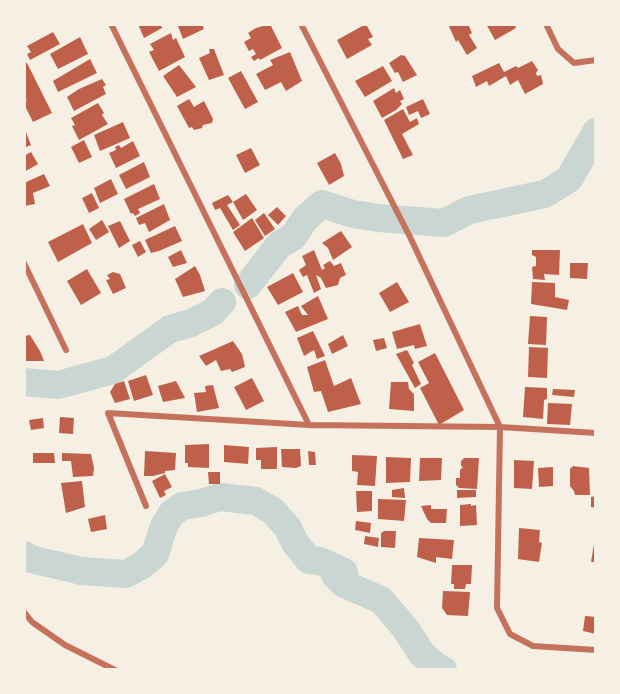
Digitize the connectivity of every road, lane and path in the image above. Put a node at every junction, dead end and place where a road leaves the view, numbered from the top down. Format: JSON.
{"nodes":[{"id":1,"x":111,"y":24,"type":"edge"},
{"id":2,"x":301,"y":24,"type":"edge"},
{"id":3,"x":546,"y":24,"type":"edge"},
{"id":4,"x":596,"y":60,"type":"edge"},
{"id":5,"x":24,"y":263,"type":"edge"},
{"id":6,"x":66,"y":350,"type":"dead end"},
{"id":7,"x":309,"y":425,"type":"junction"},
{"id":8,"x":500,"y":427,"type":"junction"},
{"id":9,"x":596,"y":433,"type":"edge"},
{"id":10,"x":146,"y":506,"type":"dead end"},
{"id":11,"x":24,"y":612,"type":"edge"},
{"id":12,"x":596,"y":650,"type":"edge"},
{"id":13,"x":115,"y":670,"type":"edge"}],
"edges":[{"from":1,"to":7,"type":"street"},
{"from":2,"to":8,"type":"street"},
{"from":3,"to":4,"type":"street"},
{"from":5,"to":6,"type":"street"},
{"from":7,"to":8,"type":"street"},
{"from":7,"to":10,"type":"street"},
{"from":8,"to":9,"type":"street"},
{"from":8,"to":12,"type":"street"},
{"from":11,"to":13,"type":"street"}]}
